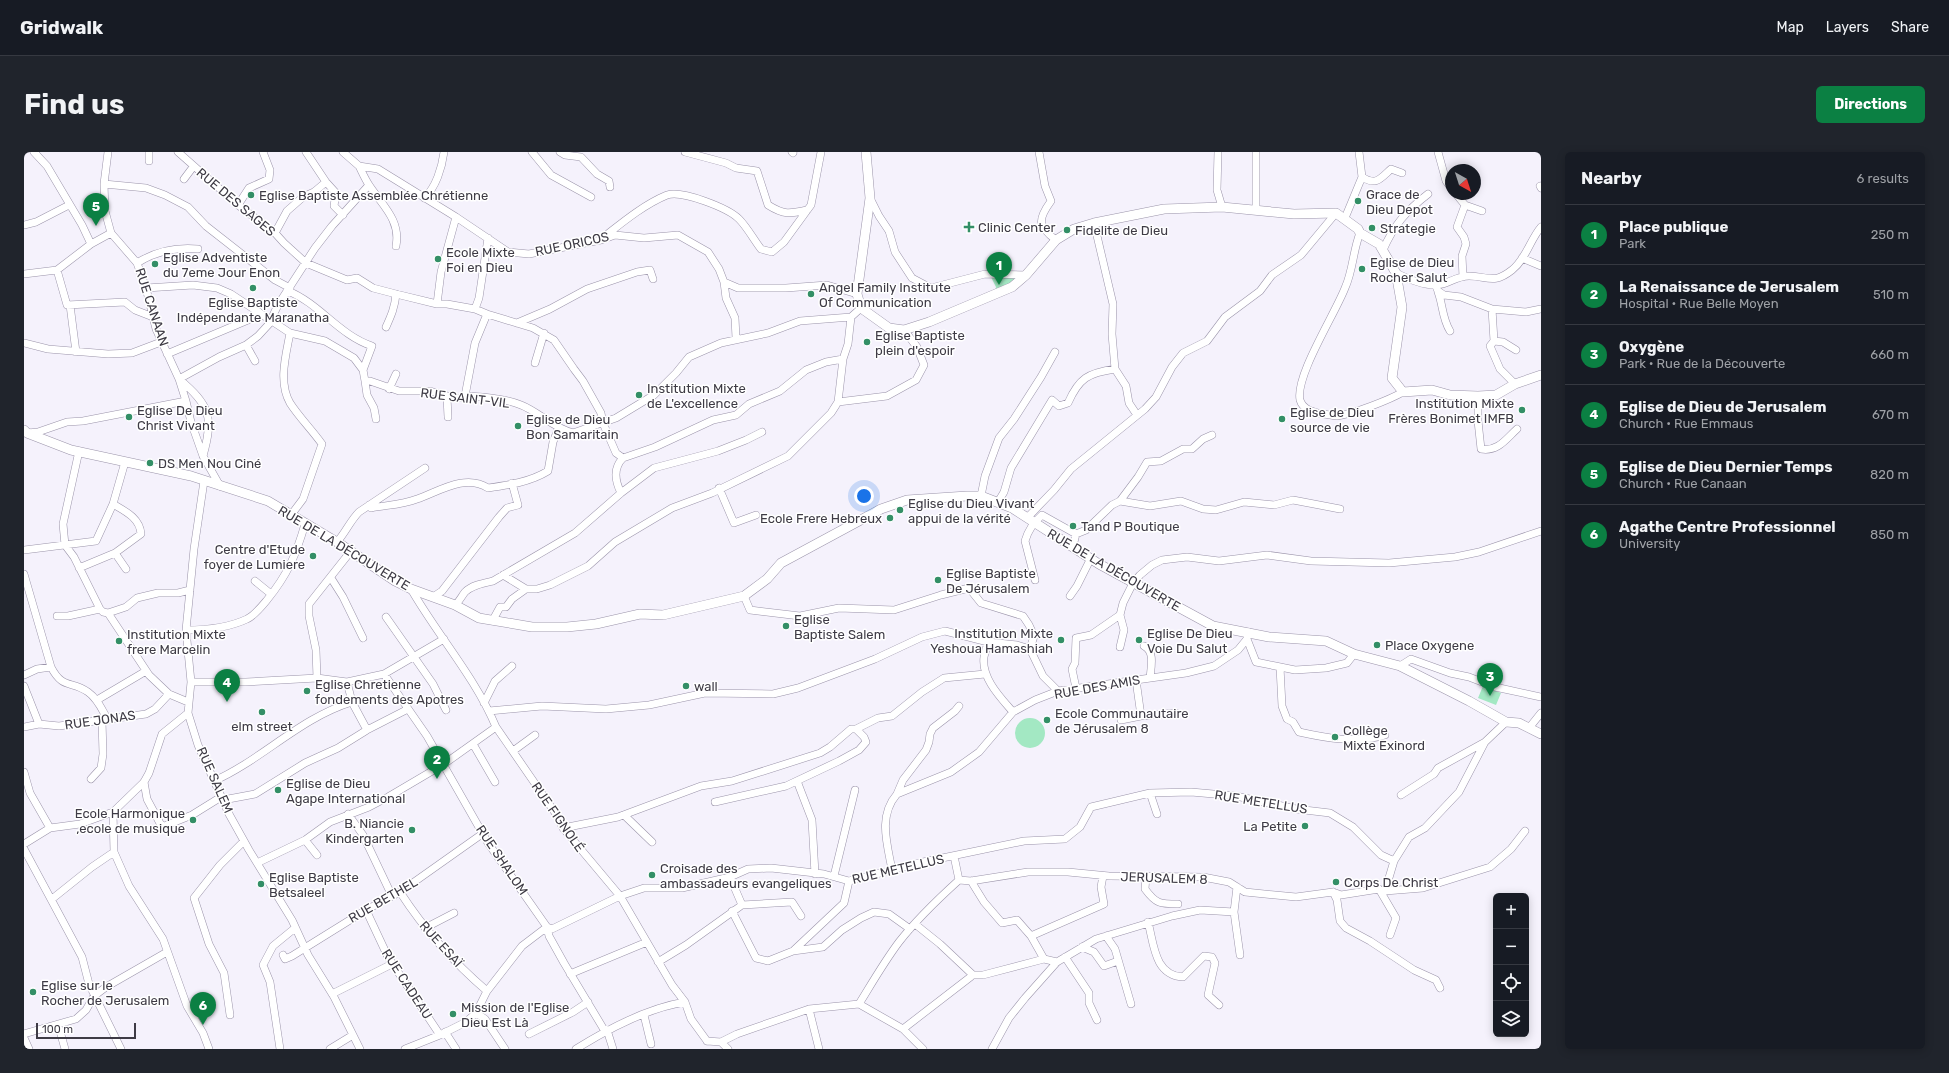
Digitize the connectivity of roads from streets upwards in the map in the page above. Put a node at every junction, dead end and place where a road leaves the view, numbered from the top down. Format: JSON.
{"nodes":[{"id":1,"x":34,"y":152,"type":"edge"},
{"id":2,"x":108,"y":152,"type":"edge"},
{"id":3,"x":149,"y":152,"type":"edge"},
{"id":4,"x":178,"y":152,"type":"edge"},
{"id":5,"x":263,"y":152,"type":"edge"},
{"id":6,"x":306,"y":152,"type":"edge"},
{"id":7,"x":344,"y":152,"type":"edge"},
{"id":8,"x":444,"y":152,"type":"edge"},
{"id":9,"x":532,"y":152,"type":"edge"},
{"id":10,"x":560,"y":152,"type":"edge"},
{"id":11,"x":685,"y":152,"type":"edge"},
{"id":12,"x":821,"y":152,"type":"edge"},
{"id":13,"x":866,"y":152,"type":"edge"},
{"id":14,"x":1038,"y":152,"type":"edge"},
{"id":15,"x":1218,"y":152,"type":"edge"},
{"id":16,"x":1256,"y":152,"type":"edge"},
{"id":17,"x":1359,"y":152,"type":"edge"},
{"id":18,"x":1438,"y":152,"type":"edge"},
{"id":19,"x":149,"y":160,"type":"dead end"},
{"id":20,"x":359,"y":166,"type":"junction"},
{"id":21,"x":193,"y":167,"type":"junction"},
{"id":22,"x":1402,"y":174,"type":"dead end"},
{"id":23,"x":1362,"y":177,"type":"junction"},
{"id":24,"x":184,"y":178,"type":"dead end"},
{"id":25,"x":1445,"y":178,"type":"edge"},
{"id":26,"x":326,"y":182,"type":"junction"},
{"id":27,"x":104,"y":184,"type":"junction"},
{"id":28,"x":369,"y":185,"type":"junction"},
{"id":29,"x":610,"y":187,"type":"dead end"},
{"id":30,"x":1428,"y":194,"type":"dead end"},
{"id":31,"x":591,"y":197,"type":"dead end"},
{"id":32,"x":424,"y":198,"type":"junction"},
{"id":33,"x":870,"y":198,"type":"junction"},
{"id":34,"x":1460,"y":200,"type":"edge"},
{"id":35,"x":69,"y":205,"type":"junction"},
{"id":36,"x":238,"y":205,"type":"junction"},
{"id":37,"x":1465,"y":206,"type":"junction"},
{"id":38,"x":1222,"y":207,"type":"junction"},
{"id":39,"x":807,"y":210,"type":"junction"},
{"id":40,"x":1256,"y":210,"type":"junction"},
{"id":41,"x":1482,"y":211,"type":"dead end"},
{"id":42,"x":1336,"y":213,"type":"junction"},
{"id":43,"x":343,"y":215,"type":"junction"},
{"id":44,"x":456,"y":217,"type":"junction"},
{"id":45,"x":1347,"y":222,"type":"junction"},
{"id":46,"x":1094,"y":223,"type":"junction"},
{"id":47,"x":24,"y":225,"type":"edge"},
{"id":48,"x":1541,"y":227,"type":"edge"},
{"id":49,"x":275,"y":232,"type":"junction"},
{"id":50,"x":111,"y":233,"type":"junction"},
{"id":51,"x":1360,"y":233,"type":"junction"},
{"id":52,"x":488,"y":238,"type":"junction"},
{"id":53,"x":601,"y":240,"type":"junction"},
{"id":54,"x":1056,"y":240,"type":"junction"},
{"id":55,"x":91,"y":244,"type":"junction"},
{"id":56,"x":396,"y":246,"type":"dead end"},
{"id":57,"x":198,"y":249,"type":"dead end"},
{"id":58,"x":1383,"y":250,"type":"junction"},
{"id":59,"x":1522,"y":258,"type":"junction"},
{"id":60,"x":137,"y":263,"type":"junction"},
{"id":61,"x":306,"y":263,"type":"junction"},
{"id":62,"x":1541,"y":266,"type":"edge"},
{"id":63,"x":57,"y":270,"type":"junction"},
{"id":64,"x":1396,"y":273,"type":"junction"},
{"id":65,"x":24,"y":274,"type":"edge"},
{"id":66,"x":1026,"y":275,"type":"junction"},
{"id":67,"x":1463,"y":277,"type":"junction"},
{"id":68,"x":653,"y":279,"type":"dead end"},
{"id":69,"x":724,"y":282,"type":"junction"},
{"id":70,"x":146,"y":288,"type":"junction"},
{"id":71,"x":1437,"y":288,"type":"junction"},
{"id":72,"x":289,"y":289,"type":"junction"},
{"id":73,"x":396,"y":294,"type":"junction"},
{"id":74,"x":857,"y":294,"type":"junction"},
{"id":75,"x":437,"y":304,"type":"junction"},
{"id":76,"x":70,"y":305,"type":"junction"},
{"id":77,"x":861,"y":308,"type":"junction"},
{"id":78,"x":476,"y":309,"type":"junction"},
{"id":79,"x":1492,"y":309,"type":"junction"},
{"id":80,"x":1541,"y":310,"type":"edge"},
{"id":81,"x":259,"y":312,"type":"junction"},
{"id":82,"x":487,"y":314,"type":"junction"},
{"id":83,"x":153,"y":317,"type":"junction"},
{"id":84,"x":851,"y":317,"type":"junction"},
{"id":85,"x":271,"y":321,"type":"junction"},
{"id":86,"x":517,"y":323,"type":"junction"},
{"id":87,"x":386,"y":328,"type":"dead end"},
{"id":88,"x":904,"y":330,"type":"junction"},
{"id":89,"x":1450,"y":331,"type":"dead end"},
{"id":90,"x":290,"y":333,"type":"junction"},
{"id":91,"x":544,"y":333,"type":"junction"},
{"id":92,"x":736,"y":338,"type":"junction"},
{"id":93,"x":1494,"y":341,"type":"junction"},
{"id":94,"x":161,"y":342,"type":"junction"},
{"id":95,"x":24,"y":343,"type":"edge"},
{"id":96,"x":246,"y":345,"type":"junction"},
{"id":97,"x":1516,"y":350,"type":"dead end"},
{"id":98,"x":76,"y":352,"type":"junction"},
{"id":99,"x":1055,"y":352,"type":"dead end"},
{"id":100,"x":167,"y":354,"type":"junction"},
{"id":101,"x":843,"y":359,"type":"junction"},
{"id":102,"x":255,"y":361,"type":"dead end"},
{"id":103,"x":535,"y":363,"type":"dead end"},
{"id":104,"x":1115,"y":369,"type":"junction"},
{"id":105,"x":363,"y":370,"type":"junction"},
{"id":106,"x":396,"y":374,"type":"dead end"},
{"id":107,"x":1541,"y":374,"type":"edge"},
{"id":108,"x":179,"y":379,"type":"junction"},
{"id":109,"x":365,"y":381,"type":"junction"},
{"id":110,"x":1515,"y":384,"type":"junction"},
{"id":111,"x":389,"y":389,"type":"junction"},
{"id":112,"x":1403,"y":392,"type":"junction"},
{"id":113,"x":465,"y":396,"type":"junction"},
{"id":114,"x":1478,"y":396,"type":"junction"},
{"id":115,"x":447,"y":397,"type":"junction"},
{"id":116,"x":186,"y":401,"type":"junction"},
{"id":117,"x":838,"y":402,"type":"junction"},
{"id":118,"x":1137,"y":415,"type":"junction"},
{"id":119,"x":448,"y":417,"type":"dead end"},
{"id":120,"x":376,"y":419,"type":"dead end"},
{"id":121,"x":603,"y":423,"type":"junction"},
{"id":122,"x":559,"y":427,"type":"junction"},
{"id":123,"x":1517,"y":429,"type":"dead end"},
{"id":124,"x":25,"y":431,"type":"edge"},
{"id":125,"x":762,"y":432,"type":"dead end"},
{"id":126,"x":1212,"y":435,"type":"dead end"},
{"id":127,"x":79,"y":451,"type":"junction"},
{"id":128,"x":203,"y":456,"type":"junction"},
{"id":129,"x":623,"y":458,"type":"junction"},
{"id":130,"x":125,"y":462,"type":"junction"},
{"id":131,"x":425,"y":468,"type":"dead end"},
{"id":132,"x":204,"y":481,"type":"junction"},
{"id":133,"x":512,"y":483,"type":"junction"},
{"id":134,"x":220,"y":486,"type":"junction"},
{"id":135,"x":719,"y":488,"type":"junction"},
{"id":136,"x":621,"y":493,"type":"junction"},
{"id":137,"x":981,"y":496,"type":"junction"},
{"id":138,"x":1120,"y":501,"type":"junction"},
{"id":139,"x":998,"y":502,"type":"junction"},
{"id":140,"x":113,"y":504,"type":"junction"},
{"id":141,"x":369,"y":505,"type":"junction"},
{"id":142,"x":1340,"y":509,"type":"dead end"},
{"id":143,"x":291,"y":515,"type":"junction"},
{"id":144,"x":756,"y":515,"type":"dead end"},
{"id":145,"x":1030,"y":520,"type":"junction"},
{"id":146,"x":305,"y":524,"type":"junction"},
{"id":147,"x":1541,"y":531,"type":"edge"},
{"id":148,"x":1076,"y":534,"type":"junction"},
{"id":149,"x":337,"y":542,"type":"junction"},
{"id":150,"x":65,"y":545,"type":"junction"},
{"id":151,"x":1071,"y":546,"type":"junction"},
{"id":152,"x":24,"y":550,"type":"edge"},
{"id":153,"x":351,"y":551,"type":"junction"},
{"id":154,"x":115,"y":553,"type":"junction"},
{"id":155,"x":1091,"y":558,"type":"junction"},
{"id":156,"x":79,"y":568,"type":"junction"},
{"id":157,"x":126,"y":569,"type":"dead end"},
{"id":158,"x":24,"y":574,"type":"edge"},
{"id":159,"x":503,"y":576,"type":"junction"},
{"id":160,"x":331,"y":578,"type":"junction"},
{"id":161,"x":1034,"y":580,"type":"dead end"},
{"id":162,"x":255,"y":581,"type":"dead end"},
{"id":163,"x":1133,"y":583,"type":"junction"},
{"id":164,"x":411,"y":589,"type":"junction"},
{"id":165,"x":526,"y":589,"type":"junction"},
{"id":166,"x":190,"y":590,"type":"junction"},
{"id":167,"x":272,"y":594,"type":"junction"},
{"id":168,"x":744,"y":596,"type":"junction"},
{"id":169,"x":1070,"y":596,"type":"dead end"},
{"id":170,"x":433,"y":597,"type":"junction"},
{"id":171,"x":455,"y":605,"type":"junction"},
{"id":172,"x":100,"y":609,"type":"junction"},
{"id":173,"x":108,"y":613,"type":"junction"},
{"id":174,"x":1120,"y":615,"type":"junction"},
{"id":175,"x":56,"y":616,"type":"dead end"},
{"id":176,"x":386,"y":617,"type":"dead end"},
{"id":177,"x":493,"y":621,"type":"junction"},
{"id":178,"x":186,"y":630,"type":"junction"},
{"id":179,"x":1248,"y":636,"type":"junction"},
{"id":180,"x":363,"y":638,"type":"dead end"},
{"id":181,"x":444,"y":639,"type":"junction"},
{"id":182,"x":988,"y":642,"type":"junction"},
{"id":183,"x":1144,"y":646,"type":"dead end"},
{"id":184,"x":1120,"y":647,"type":"dead end"},
{"id":185,"x":1030,"y":650,"type":"junction"},
{"id":186,"x":1354,"y":654,"type":"junction"},
{"id":187,"x":413,"y":656,"type":"junction"},
{"id":188,"x":512,"y":666,"type":"dead end"},
{"id":189,"x":1400,"y":666,"type":"junction"},
{"id":190,"x":52,"y":667,"type":"junction"},
{"id":191,"x":1280,"y":667,"type":"junction"},
{"id":192,"x":146,"y":671,"type":"junction"},
{"id":193,"x":384,"y":674,"type":"junction"},
{"id":194,"x":986,"y":674,"type":"junction"},
{"id":195,"x":24,"y":675,"type":"edge"},
{"id":196,"x":317,"y":678,"type":"junction"},
{"id":197,"x":1150,"y":678,"type":"junction"},
{"id":198,"x":1136,"y":680,"type":"junction"},
{"id":199,"x":191,"y":682,"type":"junction"},
{"id":200,"x":347,"y":682,"type":"junction"},
{"id":201,"x":24,"y":686,"type":"edge"},
{"id":202,"x":1076,"y":688,"type":"junction"},
{"id":203,"x":1058,"y":691,"type":"junction"},
{"id":204,"x":169,"y":694,"type":"junction"},
{"id":205,"x":1541,"y":697,"type":"edge"},
{"id":206,"x":97,"y":700,"type":"junction"},
{"id":207,"x":188,"y":702,"type":"junction"},
{"id":208,"x":352,"y":702,"type":"junction"},
{"id":209,"x":484,"y":703,"type":"junction"},
{"id":210,"x":959,"y":706,"type":"dead end"},
{"id":211,"x":408,"y":709,"type":"junction"},
{"id":212,"x":446,"y":710,"type":"dead end"},
{"id":213,"x":489,"y":711,"type":"junction"},
{"id":214,"x":1014,"y":712,"type":"junction"},
{"id":215,"x":188,"y":713,"type":"junction"},
{"id":216,"x":1176,"y":713,"type":"dead end"},
{"id":217,"x":1541,"y":713,"type":"edge"},
{"id":218,"x":1141,"y":716,"type":"junction"},
{"id":219,"x":1121,"y":720,"type":"dead end"},
{"id":220,"x":105,"y":721,"type":"junction"},
{"id":221,"x":1506,"y":722,"type":"junction"},
{"id":222,"x":39,"y":724,"type":"junction"},
{"id":223,"x":24,"y":727,"type":"edge"},
{"id":224,"x":496,"y":727,"type":"junction"},
{"id":225,"x":1529,"y":728,"type":"junction"},
{"id":226,"x":856,"y":729,"type":"junction"},
{"id":227,"x":366,"y":730,"type":"junction"},
{"id":228,"x":1541,"y":734,"type":"edge"},
{"id":229,"x":534,"y":735,"type":"dead end"},
{"id":230,"x":1385,"y":735,"type":"dead end"},
{"id":231,"x":1485,"y":742,"type":"junction"},
{"id":232,"x":473,"y":744,"type":"junction"},
{"id":233,"x":513,"y":751,"type":"junction"},
{"id":234,"x":444,"y":764,"type":"junction"},
{"id":235,"x":24,"y":772,"type":"edge"},
{"id":236,"x":91,"y":779,"type":"dead end"},
{"id":237,"x":214,"y":781,"type":"junction"},
{"id":238,"x":797,"y":781,"type":"junction"},
{"id":239,"x":144,"y":782,"type":"junction"},
{"id":240,"x":496,"y":782,"type":"dead end"},
{"id":241,"x":855,"y":790,"type":"dead end"},
{"id":242,"x":1150,"y":793,"type":"junction"},
{"id":243,"x":897,"y":794,"type":"junction"},
{"id":244,"x":1401,"y":796,"type":"dead end"},
{"id":245,"x":222,"y":799,"type":"junction"},
{"id":246,"x":715,"y":802,"type":"dead end"},
{"id":247,"x":113,"y":812,"type":"junction"},
{"id":248,"x":348,"y":814,"type":"junction"},
{"id":249,"x":624,"y":814,"type":"junction"},
{"id":250,"x":1156,"y":814,"type":"dead end"},
{"id":251,"x":50,"y":828,"type":"junction"},
{"id":252,"x":563,"y":828,"type":"junction"},
{"id":253,"x":1525,"y":831,"type":"dead end"},
{"id":254,"x":482,"y":834,"type":"junction"},
{"id":255,"x":305,"y":840,"type":"junction"},
{"id":256,"x":244,"y":841,"type":"junction"},
{"id":257,"x":652,"y":842,"type":"dead end"},
{"id":258,"x":24,"y":844,"type":"edge"},
{"id":259,"x":24,"y":849,"type":"edge"},
{"id":260,"x":114,"y":852,"type":"junction"},
{"id":261,"x":317,"y":855,"type":"dead end"},
{"id":262,"x":954,"y":856,"type":"junction"},
{"id":263,"x":1394,"y":861,"type":"junction"},
{"id":264,"x":257,"y":862,"type":"junction"},
{"id":265,"x":892,"y":870,"type":"junction"},
{"id":266,"x":815,"y":874,"type":"junction"},
{"id":267,"x":834,"y":876,"type":"junction"},
{"id":268,"x":1103,"y":876,"type":"junction"},
{"id":269,"x":1146,"y":876,"type":"junction"},
{"id":270,"x":730,"y":877,"type":"junction"},
{"id":271,"x":959,"y":880,"type":"junction"},
{"id":272,"x":849,"y":881,"type":"junction"},
{"id":273,"x":971,"y":881,"type":"junction"},
{"id":274,"x":1237,"y":887,"type":"junction"},
{"id":275,"x":1382,"y":890,"type":"junction"},
{"id":276,"x":400,"y":892,"type":"junction"},
{"id":277,"x":1333,"y":892,"type":"junction"},
{"id":278,"x":392,"y":896,"type":"junction"},
{"id":279,"x":620,"y":896,"type":"junction"},
{"id":280,"x":52,"y":899,"type":"junction"},
{"id":281,"x":1166,"y":904,"type":"junction"},
{"id":282,"x":1178,"y":904,"type":"dead end"},
{"id":283,"x":742,"y":905,"type":"junction"},
{"id":284,"x":366,"y":910,"type":"junction"},
{"id":285,"x":732,"y":911,"type":"junction"},
{"id":286,"x":1234,"y":912,"type":"junction"},
{"id":287,"x":454,"y":913,"type":"dead end"},
{"id":288,"x":801,"y":916,"type":"dead end"},
{"id":289,"x":1166,"y":917,"type":"junction"},
{"id":290,"x":1148,"y":922,"type":"junction"},
{"id":291,"x":913,"y":926,"type":"junction"},
{"id":292,"x":548,"y":927,"type":"junction"},
{"id":293,"x":295,"y":928,"type":"junction"},
{"id":294,"x":425,"y":928,"type":"junction"},
{"id":295,"x":1390,"y":935,"type":"dead end"},
{"id":296,"x":1031,"y":936,"type":"junction"},
{"id":297,"x":1106,"y":936,"type":"junction"},
{"id":298,"x":647,"y":942,"type":"junction"},
{"id":299,"x":1082,"y":947,"type":"junction"},
{"id":300,"x":305,"y":948,"type":"junction"},
{"id":301,"x":793,"y":951,"type":"junction"},
{"id":302,"x":167,"y":952,"type":"junction"},
{"id":303,"x":283,"y":955,"type":"dead end"},
{"id":304,"x":1240,"y":956,"type":"dead end"},
{"id":305,"x":1065,"y":957,"type":"junction"},
{"id":306,"x":1044,"y":959,"type":"junction"},
{"id":307,"x":1118,"y":961,"type":"junction"},
{"id":308,"x":658,"y":962,"type":"junction"},
{"id":309,"x":1057,"y":962,"type":"junction"},
{"id":310,"x":392,"y":964,"type":"junction"},
{"id":311,"x":570,"y":974,"type":"junction"},
{"id":312,"x":973,"y":975,"type":"junction"},
{"id":313,"x":1440,"y":988,"type":"dead end"},
{"id":314,"x":487,"y":991,"type":"junction"},
{"id":315,"x":332,"y":994,"type":"junction"},
{"id":316,"x":94,"y":996,"type":"junction"},
{"id":317,"x":588,"y":1002,"type":"junction"},
{"id":318,"x":685,"y":1002,"type":"junction"},
{"id":319,"x":859,"y":1004,"type":"junction"},
{"id":320,"x":1131,"y":1004,"type":"dead end"},
{"id":321,"x":1220,"y":1005,"type":"dead end"},
{"id":322,"x":809,"y":1009,"type":"junction"},
{"id":323,"x":476,"y":1013,"type":"junction"},
{"id":324,"x":230,"y":1015,"type":"dead end"},
{"id":325,"x":644,"y":1015,"type":"junction"},
{"id":326,"x":1097,"y":1020,"type":"dead end"},
{"id":327,"x":58,"y":1024,"type":"junction"},
{"id":328,"x":903,"y":1029,"type":"junction"},
{"id":329,"x":607,"y":1030,"type":"junction"},
{"id":330,"x":24,"y":1034,"type":"edge"},
{"id":331,"x":442,"y":1034,"type":"junction"},
{"id":332,"x":529,"y":1034,"type":"dead end"},
{"id":333,"x":352,"y":1035,"type":"junction"},
{"id":334,"x":24,"y":1038,"type":"edge"},
{"id":335,"x":721,"y":1042,"type":"junction"},
{"id":336,"x":651,"y":1044,"type":"dead end"},
{"id":337,"x":707,"y":1045,"type":"edge"},
{"id":338,"x":29,"y":1049,"type":"edge"},
{"id":339,"x":65,"y":1049,"type":"edge"},
{"id":340,"x":121,"y":1049,"type":"edge"},
{"id":341,"x":209,"y":1049,"type":"edge"},
{"id":342,"x":280,"y":1049,"type":"edge"},
{"id":343,"x":330,"y":1049,"type":"edge"},
{"id":344,"x":360,"y":1049,"type":"edge"},
{"id":345,"x":405,"y":1049,"type":"edge"},
{"id":346,"x":456,"y":1049,"type":"edge"},
{"id":347,"x":505,"y":1049,"type":"edge"},
{"id":348,"x":576,"y":1049,"type":"edge"},
{"id":349,"x":613,"y":1049,"type":"edge"},
{"id":350,"x":728,"y":1049,"type":"edge"},
{"id":351,"x":820,"y":1049,"type":"edge"},
{"id":352,"x":923,"y":1049,"type":"edge"},
{"id":353,"x":992,"y":1049,"type":"edge"}],
"edges":[{"from":1,"to":35,"type":"street"},
{"from":2,"to":27,"type":"street","name":"RUE CANAAN"},
{"from":3,"to":19,"type":"street"},
{"from":4,"to":21,"type":"street","name":"RUE DES SAGES"},
{"from":5,"to":36,"type":"street"},
{"from":6,"to":26,"type":"street"},
{"from":7,"to":20,"type":"street"},
{"from":8,"to":32,"type":"street"},
{"from":9,"to":31,"type":"street"},
{"from":10,"to":29,"type":"street"},
{"from":11,"to":39,"type":"street"},
{"from":12,"to":39,"type":"street"},
{"from":13,"to":33,"type":"street"},
{"from":14,"to":54,"type":"street"},
{"from":15,"to":38,"type":"street"},
{"from":16,"to":40,"type":"street"},
{"from":17,"to":23,"type":"street"},
{"from":18,"to":25,"type":"street"},
{"from":20,"to":28,"type":"street"},
{"from":20,"to":32,"type":"street","name":"RUE ORICOS"},
{"from":21,"to":24,"type":"street"},
{"from":21,"to":36,"type":"street","name":"RUE DES SAGES"},
{"from":22,"to":23,"type":"street"},
{"from":23,"to":45,"type":"street"},
{"from":26,"to":43,"type":"street"},
{"from":26,"to":49,"type":"street"},
{"from":27,"to":50,"type":"street","name":"RUE CANAAN"},
{"from":27,"to":72,"type":"street"},
{"from":28,"to":43,"type":"street"},
{"from":28,"to":56,"type":"street"},
{"from":30,"to":58,"type":"street"},
{"from":32,"to":44,"type":"street","name":"RUE ORICOS"},
{"from":33,"to":66,"type":"street"},
{"from":33,"to":74,"type":"street"},
{"from":34,"to":37,"type":"street"},
{"from":35,"to":47,"type":"street"},
{"from":35,"to":55,"type":"street"},
{"from":36,"to":49,"type":"street","name":"RUE DES SAGES"},
{"from":37,"to":41,"type":"street"},
{"from":37,"to":67,"type":"street"},
{"from":38,"to":40,"type":"street"},
{"from":38,"to":46,"type":"street"},
{"from":39,"to":53,"type":"street"},
{"from":40,"to":42,"type":"street"},
{"from":42,"to":45,"type":"street"},
{"from":42,"to":118,"type":"street"},
{"from":43,"to":61,"type":"street"},
{"from":44,"to":52,"type":"street","name":"RUE ORICOS"},
{"from":44,"to":75,"type":"street"},
{"from":45,"to":51,"type":"street"},
{"from":46,"to":54,"type":"street"},
{"from":46,"to":104,"type":"street"},
{"from":48,"to":59,"type":"street"},
{"from":49,"to":61,"type":"street","name":"RUE DES SAGES"},
{"from":50,"to":55,"type":"street"},
{"from":50,"to":60,"type":"street","name":"RUE CANAAN"},
{"from":51,"to":58,"type":"street"},
{"from":51,"to":112,"type":"street"},
{"from":52,"to":53,"type":"street","name":"RUE ORICOS"},
{"from":52,"to":78,"type":"street"},
{"from":53,"to":69,"type":"street","name":"RUE ORICOS"},
{"from":54,"to":66,"type":"street"},
{"from":55,"to":63,"type":"street"},
{"from":57,"to":60,"type":"street"},
{"from":58,"to":64,"type":"street"},
{"from":59,"to":62,"type":"street"},
{"from":59,"to":67,"type":"street"},
{"from":60,"to":70,"type":"street","name":"RUE CANAAN"},
{"from":61,"to":72,"type":"street"},
{"from":61,"to":73,"type":"street","name":"RUE DES SAGES"},
{"from":63,"to":65,"type":"street"},
{"from":63,"to":76,"type":"street"},
{"from":64,"to":71,"type":"street"},
{"from":64,"to":112,"type":"street"},
{"from":66,"to":88,"type":"street"},
{"from":67,"to":71,"type":"street"},
{"from":68,"to":86,"type":"street"},
{"from":69,"to":74,"type":"street"},
{"from":69,"to":92,"type":"street","name":"RUE ORICOS"},
{"from":70,"to":81,"type":"street"},
{"from":70,"to":83,"type":"street","name":"RUE CANAAN"},
{"from":71,"to":79,"type":"street"},
{"from":71,"to":89,"type":"street"},
{"from":72,"to":85,"type":"street"},
{"from":72,"to":105,"type":"street"},
{"from":73,"to":75,"type":"street","name":"RUE DES SAGES"},
{"from":73,"to":87,"type":"street"},
{"from":74,"to":77,"type":"street"},
{"from":75,"to":78,"type":"street","name":"RUE DES SAGES"},
{"from":76,"to":83,"type":"street"},
{"from":76,"to":98,"type":"street"},
{"from":77,"to":84,"type":"street"},
{"from":77,"to":88,"type":"street"},
{"from":78,"to":82,"type":"street","name":"RUE DES SAGES"},
{"from":79,"to":80,"type":"street"},
{"from":79,"to":93,"type":"street"},
{"from":81,"to":85,"type":"street"},
{"from":81,"to":100,"type":"street"},
{"from":82,"to":86,"type":"street","name":"RUE DES SAGES"},
{"from":82,"to":113,"type":"street"},
{"from":83,"to":94,"type":"street","name":"RUE CANAAN"},
{"from":84,"to":92,"type":"street","name":"RUE SAINT-VIL"},
{"from":84,"to":101,"type":"street"},
{"from":85,"to":90,"type":"street"},
{"from":85,"to":96,"type":"street"},
{"from":86,"to":91,"type":"street","name":"RUE DES SAGES"},
{"from":88,"to":117,"type":"street"},
{"from":90,"to":105,"type":"street"},
{"from":90,"to":143,"type":"street"},
{"from":91,"to":103,"type":"street"},
{"from":91,"to":121,"type":"street","name":"RUE DES SAGES"},
{"from":92,"to":121,"type":"street","name":"RUE SAINT-VIL"},
{"from":93,"to":97,"type":"street"},
{"from":93,"to":110,"type":"street"},
{"from":94,"to":98,"type":"street"},
{"from":94,"to":100,"type":"street","name":"RUE CANAAN"},
{"from":95,"to":98,"type":"street"},
{"from":96,"to":102,"type":"street"},
{"from":96,"to":108,"type":"street"},
{"from":99,"to":137,"type":"street"},
{"from":100,"to":108,"type":"street","name":"RUE CANAAN"},
{"from":101,"to":117,"type":"street"},
{"from":101,"to":129,"type":"street"},
{"from":104,"to":118,"type":"street"},
{"from":104,"to":139,"type":"street"},
{"from":105,"to":109,"type":"street"},
{"from":106,"to":111,"type":"street"},
{"from":107,"to":110,"type":"street"},
{"from":108,"to":116,"type":"street","name":"RUE CANAAN"},
{"from":108,"to":128,"type":"street"},
{"from":109,"to":111,"type":"street","name":"RUE SAINT-VIL"},
{"from":109,"to":120,"type":"street"},
{"from":110,"to":114,"type":"street"},
{"from":111,"to":115,"type":"street","name":"RUE SAINT-VIL"},
{"from":112,"to":114,"type":"street"},
{"from":113,"to":115,"type":"street","name":"RUE SAINT-VIL"},
{"from":113,"to":122,"type":"street","name":"RUE SAINT-VIL"},
{"from":114,"to":123,"type":"street"},
{"from":115,"to":119,"type":"street"},
{"from":116,"to":124,"type":"street"},
{"from":116,"to":128,"type":"street","name":"RUE CANAAN"},
{"from":117,"to":135,"type":"street"},
{"from":118,"to":145,"type":"street"},
{"from":121,"to":122,"type":"street","name":"RUE SAINT-VIL"},
{"from":121,"to":129,"type":"street","name":"RUE DES SAGES"},
{"from":122,"to":133,"type":"street"},
{"from":124,"to":127,"type":"street","name":"RUE DE LA DÉCOUVERTE"},
{"from":125,"to":136,"type":"street"},
{"from":126,"to":138,"type":"street"},
{"from":127,"to":130,"type":"street","name":"RUE DE LA DÉCOUVERTE"},
{"from":127,"to":150,"type":"street"},
{"from":128,"to":134,"type":"street","name":"RUE CANAAN"},
{"from":129,"to":136,"type":"street"},
{"from":130,"to":132,"type":"street","name":"RUE DE LA DÉCOUVERTE"},
{"from":130,"to":140,"type":"street"},
{"from":131,"to":141,"type":"street"},
{"from":132,"to":134,"type":"street","name":"RUE DE LA DÉCOUVERTE"},
{"from":132,"to":166,"type":"street","name":"RUE SALEM"},
{"from":133,"to":141,"type":"street"},
{"from":133,"to":170,"type":"street"},
{"from":134,"to":143,"type":"street","name":"RUE DE LA DÉCOUVERTE"},
{"from":135,"to":144,"type":"street"},
{"from":135,"to":165,"type":"street"},
{"from":136,"to":159,"type":"street"},
{"from":137,"to":139,"type":"street","name":"RUE DE LA DÉCOUVERTE"},
{"from":137,"to":168,"type":"street","name":"RUE DE LA DÉCOUVERTE"},
{"from":138,"to":142,"type":"street"},
{"from":138,"to":148,"type":"street"},
{"from":139,"to":145,"type":"street","name":"RUE DE LA DÉCOUVERTE"},
{"from":140,"to":150,"type":"street"},
{"from":140,"to":154,"type":"street"},
{"from":141,"to":149,"type":"street"},
{"from":143,"to":146,"type":"street","name":"RUE DE LA DÉCOUVERTE"},
{"from":145,"to":148,"type":"street"},
{"from":145,"to":151,"type":"street","name":"RUE DE LA DÉCOUVERTE"},
{"from":145,"to":161,"type":"street"},
{"from":146,"to":149,"type":"street","name":"RUE DE LA DÉCOUVERTE"},
{"from":146,"to":167,"type":"street"},
{"from":147,"to":163,"type":"street"},
{"from":148,"to":151,"type":"street"},
{"from":149,"to":153,"type":"street","name":"RUE DE LA DÉCOUVERTE"},
{"from":150,"to":152,"type":"street"},
{"from":150,"to":156,"type":"street"},
{"from":151,"to":155,"type":"street","name":"RUE DE LA DÉCOUVERTE"},
{"from":153,"to":160,"type":"street"},
{"from":153,"to":164,"type":"street","name":"RUE DE LA DÉCOUVERTE"},
{"from":154,"to":156,"type":"street"},
{"from":154,"to":157,"type":"street"},
{"from":155,"to":163,"type":"street","name":"RUE DE LA DÉCOUVERTE"},
{"from":155,"to":169,"type":"street"},
{"from":156,"to":172,"type":"street"},
{"from":158,"to":190,"type":"street"},
{"from":159,"to":165,"type":"street"},
{"from":159,"to":171,"type":"street"},
{"from":160,"to":180,"type":"street"},
{"from":160,"to":196,"type":"street"},
{"from":162,"to":167,"type":"street"},
{"from":163,"to":174,"type":"street"},
{"from":163,"to":179,"type":"street","name":"RUE DE LA DÉCOUVERTE"},
{"from":164,"to":170,"type":"street","name":"RUE DE LA DÉCOUVERTE"},
{"from":164,"to":181,"type":"street","name":"RUE FIGNOLÉ"},
{"from":165,"to":177,"type":"street"},
{"from":166,"to":173,"type":"street"},
{"from":166,"to":178,"type":"street","name":"RUE SALEM"},
{"from":167,"to":178,"type":"street"},
{"from":168,"to":177,"type":"street","name":"RUE DE LA DÉCOUVERTE"},
{"from":168,"to":185,"type":"street"},
{"from":170,"to":171,"type":"street","name":"RUE DE LA DÉCOUVERTE"},
{"from":171,"to":177,"type":"street","name":"RUE DE LA DÉCOUVERTE"},
{"from":172,"to":173,"type":"street"},
{"from":172,"to":175,"type":"street"},
{"from":173,"to":192,"type":"street"},
{"from":174,"to":184,"type":"street"},
{"from":174,"to":202,"type":"street"},
{"from":176,"to":187,"type":"street"},
{"from":178,"to":199,"type":"street","name":"RUE SALEM"},
{"from":179,"to":186,"type":"street","name":"RUE DE LA DÉCOUVERTE"},
{"from":179,"to":191,"type":"street"},
{"from":179,"to":197,"type":"street","name":"RUE DES AMIS"},
{"from":181,"to":187,"type":"street"},
{"from":181,"to":209,"type":"street","name":"RUE FIGNOLÉ"},
{"from":182,"to":185,"type":"street"},
{"from":182,"to":194,"type":"street"},
{"from":182,"to":213,"type":"street"},
{"from":183,"to":197,"type":"street"},
{"from":185,"to":203,"type":"street"},
{"from":186,"to":189,"type":"street","name":"RUE DE LA DÉCOUVERTE"},
{"from":186,"to":191,"type":"street"},
{"from":187,"to":193,"type":"street"},
{"from":187,"to":212,"type":"street"},
{"from":188,"to":209,"type":"street"},
{"from":189,"to":205,"type":"street"},
{"from":189,"to":221,"type":"street","name":"RUE DE LA DÉCOUVERTE"},
{"from":190,"to":195,"type":"street"},
{"from":190,"to":206,"type":"street"},
{"from":191,"to":230,"type":"street"},
{"from":192,"to":204,"type":"street"},
{"from":192,"to":206,"type":"street"},
{"from":193,"to":200,"type":"street"},
{"from":193,"to":211,"type":"street","name":"RUE SHALOM"},
{"from":194,"to":214,"type":"street"},
{"from":194,"to":226,"type":"street"},
{"from":196,"to":199,"type":"street"},
{"from":196,"to":200,"type":"street"},
{"from":197,"to":198,"type":"street","name":"RUE DES AMIS"},
{"from":198,"to":202,"type":"street","name":"RUE DES AMIS"},
{"from":198,"to":218,"type":"street"},
{"from":199,"to":207,"type":"street","name":"RUE SALEM"},
{"from":200,"to":208,"type":"street"},
{"from":201,"to":222,"type":"street"},
{"from":202,"to":203,"type":"street","name":"RUE DES AMIS"},
{"from":203,"to":214,"type":"street","name":"RUE DES AMIS"},
{"from":204,"to":207,"type":"street"},
{"from":204,"to":220,"type":"street","name":"RUE JONAS"},
{"from":206,"to":220,"type":"street"},
{"from":207,"to":215,"type":"street","name":"RUE SALEM"},
{"from":208,"to":227,"type":"street"},
{"from":208,"to":237,"type":"street"},
{"from":209,"to":213,"type":"street","name":"RUE FIGNOLÉ"},
{"from":210,"to":243,"type":"street"},
{"from":211,"to":227,"type":"street"},
{"from":211,"to":234,"type":"street","name":"RUE SHALOM"},
{"from":213,"to":224,"type":"street","name":"RUE FIGNOLÉ"},
{"from":214,"to":243,"type":"street","name":"RUE DES AMIS"},
{"from":215,"to":237,"type":"street","name":"RUE SALEM"},
{"from":215,"to":239,"type":"street"},
{"from":216,"to":218,"type":"street"},
{"from":217,"to":225,"type":"street"},
{"from":218,"to":219,"type":"street"},
{"from":220,"to":222,"type":"street","name":"RUE JONAS"},
{"from":220,"to":236,"type":"street"},
{"from":221,"to":225,"type":"street","name":"RUE DE LA DÉCOUVERTE"},
{"from":221,"to":231,"type":"street"},
{"from":222,"to":223,"type":"street","name":"RUE JONAS"},
{"from":224,"to":232,"type":"street"},
{"from":224,"to":233,"type":"street","name":"RUE FIGNOLÉ"},
{"from":225,"to":228,"type":"street","name":"RUE DE LA DÉCOUVERTE"},
{"from":226,"to":238,"type":"street"},
{"from":226,"to":249,"type":"street"},
{"from":227,"to":245,"type":"street"},
{"from":229,"to":233,"type":"street"},
{"from":231,"to":244,"type":"street"},
{"from":231,"to":263,"type":"street"},
{"from":232,"to":234,"type":"street"},
{"from":232,"to":240,"type":"street"},
{"from":233,"to":252,"type":"street","name":"RUE FIGNOLÉ"},
{"from":234,"to":248,"type":"street"},
{"from":234,"to":254,"type":"street","name":"RUE SHALOM"},
{"from":235,"to":251,"type":"street"},
{"from":237,"to":245,"type":"street","name":"RUE SALEM"},
{"from":238,"to":246,"type":"street"},
{"from":238,"to":266,"type":"street"},
{"from":239,"to":245,"type":"street"},
{"from":239,"to":247,"type":"street"},
{"from":241,"to":267,"type":"street"},
{"from":242,"to":250,"type":"street"},
{"from":242,"to":262,"type":"street","name":"RUE METELLUS"},
{"from":242,"to":263,"type":"street","name":"RUE METELLUS"},
{"from":243,"to":265,"type":"street"},
{"from":245,"to":256,"type":"street","name":"RUE SALEM"},
{"from":247,"to":251,"type":"street"},
{"from":247,"to":260,"type":"street"},
{"from":248,"to":255,"type":"street"},
{"from":248,"to":278,"type":"street"},
{"from":249,"to":252,"type":"street"},
{"from":249,"to":257,"type":"street"},
{"from":251,"to":258,"type":"street"},
{"from":252,"to":279,"type":"street","name":"RUE FIGNOLÉ"},
{"from":253,"to":275,"type":"street","name":"JERUSALEM 8"},
{"from":254,"to":276,"type":"street","name":"RUE BETHEL"},
{"from":254,"to":292,"type":"street","name":"RUE SHALOM"},
{"from":255,"to":261,"type":"street"},
{"from":255,"to":264,"type":"street"},
{"from":256,"to":264,"type":"street","name":"RUE SALEM"},
{"from":256,"to":324,"type":"street"},
{"from":259,"to":280,"type":"street"},
{"from":260,"to":280,"type":"street"},
{"from":260,"to":302,"type":"street"},
{"from":262,"to":265,"type":"street","name":"RUE METELLUS"},
{"from":262,"to":271,"type":"street"},
{"from":263,"to":275,"type":"street"},
{"from":264,"to":293,"type":"street","name":"RUE SALEM"},
{"from":265,"to":272,"type":"street","name":"RUE METELLUS"},
{"from":266,"to":267,"type":"street","name":"RUE METELLUS"},
{"from":266,"to":270,"type":"street","name":"RUE METELLUS"},
{"from":267,"to":272,"type":"street","name":"RUE METELLUS"},
{"from":268,"to":269,"type":"street","name":"JERUSALEM 8"},
{"from":268,"to":273,"type":"street","name":"JERUSALEM 8"},
{"from":268,"to":296,"type":"street"},
{"from":269,"to":274,"type":"street","name":"JERUSALEM 8"},
{"from":269,"to":281,"type":"street"},
{"from":270,"to":279,"type":"street","name":"RUE METELLUS"},
{"from":270,"to":283,"type":"street"},
{"from":271,"to":273,"type":"street","name":"JERUSALEM 8"},
{"from":271,"to":291,"type":"street"},
{"from":272,"to":301,"type":"street"},
{"from":273,"to":296,"type":"street"},
{"from":274,"to":277,"type":"street","name":"JERUSALEM 8"},
{"from":274,"to":286,"type":"street"},
{"from":275,"to":277,"type":"street","name":"JERUSALEM 8"},
{"from":275,"to":295,"type":"street"},
{"from":276,"to":278,"type":"street","name":"RUE BETHEL"},
{"from":276,"to":294,"type":"street","name":"RUE ESAÏ"},
{"from":277,"to":313,"type":"street"},
{"from":278,"to":284,"type":"street","name":"RUE BETHEL"},
{"from":279,"to":292,"type":"street","name":"RUE METELLUS"},
{"from":279,"to":298,"type":"street","name":"RUE FIGNOLÉ"},
{"from":280,"to":316,"type":"street"},
{"from":281,"to":282,"type":"street"},
{"from":281,"to":289,"type":"street"},
{"from":283,"to":285,"type":"street"},
{"from":283,"to":288,"type":"street"},
{"from":284,"to":300,"type":"street","name":"RUE BETHEL"},
{"from":284,"to":310,"type":"street","name":"RUE CADEAU"},
{"from":285,"to":301,"type":"street"},
{"from":285,"to":308,"type":"street"},
{"from":286,"to":289,"type":"street"},
{"from":286,"to":304,"type":"street"},
{"from":287,"to":294,"type":"street"},
{"from":289,"to":290,"type":"street"},
{"from":290,"to":297,"type":"street"},
{"from":290,"to":321,"type":"street"},
{"from":291,"to":301,"type":"street"},
{"from":291,"to":312,"type":"street"},
{"from":291,"to":319,"type":"street"},
{"from":292,"to":311,"type":"street","name":"RUE SHALOM"},
{"from":292,"to":314,"type":"street","name":"RUE METELLUS"},
{"from":293,"to":300,"type":"street","name":"RUE SALEM"},
{"from":293,"to":342,"type":"street"},
{"from":294,"to":314,"type":"street","name":"RUE ESAÏ"},
{"from":296,"to":306,"type":"street"},
{"from":297,"to":299,"type":"street"},
{"from":297,"to":307,"type":"street"},
{"from":298,"to":308,"type":"street","name":"RUE FIGNOLÉ"},
{"from":298,"to":311,"type":"street"},
{"from":299,"to":305,"type":"street"},
{"from":299,"to":307,"type":"street"},
{"from":300,"to":303,"type":"street","name":"RUE BETHEL"},
{"from":300,"to":315,"type":"street","name":"RUE SALEM"},
{"from":302,"to":316,"type":"street"},
{"from":302,"to":341,"type":"street"},
{"from":305,"to":309,"type":"street"},
{"from":305,"to":326,"type":"street"},
{"from":306,"to":309,"type":"street"},
{"from":306,"to":312,"type":"street"},
{"from":307,"to":320,"type":"street"},
{"from":308,"to":318,"type":"street","name":"RUE FIGNOLÉ"},
{"from":309,"to":353,"type":"street"},
{"from":310,"to":315,"type":"street"},
{"from":310,"to":331,"type":"street","name":"RUE CADEAU"},
{"from":311,"to":317,"type":"street","name":"RUE SHALOM"},
{"from":312,"to":328,"type":"street"},
{"from":314,"to":323,"type":"street","name":"RUE METELLUS"},
{"from":315,"to":333,"type":"street","name":"RUE SALEM"},
{"from":316,"to":327,"type":"street"},
{"from":316,"to":340,"type":"street"},
{"from":317,"to":329,"type":"street","name":"RUE SHALOM"},
{"from":317,"to":332,"type":"street"},
{"from":318,"to":325,"type":"street"},
{"from":318,"to":337,"type":"street","name":"RUE FIGNOLÉ"},
{"from":319,"to":322,"type":"street"},
{"from":319,"to":328,"type":"street"},
{"from":322,"to":335,"type":"street"},
{"from":322,"to":351,"type":"street"},
{"from":323,"to":331,"type":"street","name":"RUE METELLUS"},
{"from":323,"to":347,"type":"street"},
{"from":325,"to":329,"type":"street"},
{"from":325,"to":336,"type":"street"},
{"from":327,"to":330,"type":"street"},
{"from":327,"to":339,"type":"street"},
{"from":328,"to":352,"type":"street"},
{"from":329,"to":348,"type":"street"},
{"from":329,"to":349,"type":"street","name":"RUE SHALOM"},
{"from":331,"to":345,"type":"street","name":"RUE METELLUS"},
{"from":331,"to":346,"type":"street","name":"RUE CADEAU"},
{"from":333,"to":343,"type":"street"},
{"from":333,"to":344,"type":"street","name":"RUE SALEM"},
{"from":334,"to":338,"type":"street"},
{"from":335,"to":337,"type":"street"},
{"from":335,"to":350,"type":"street"}]}
